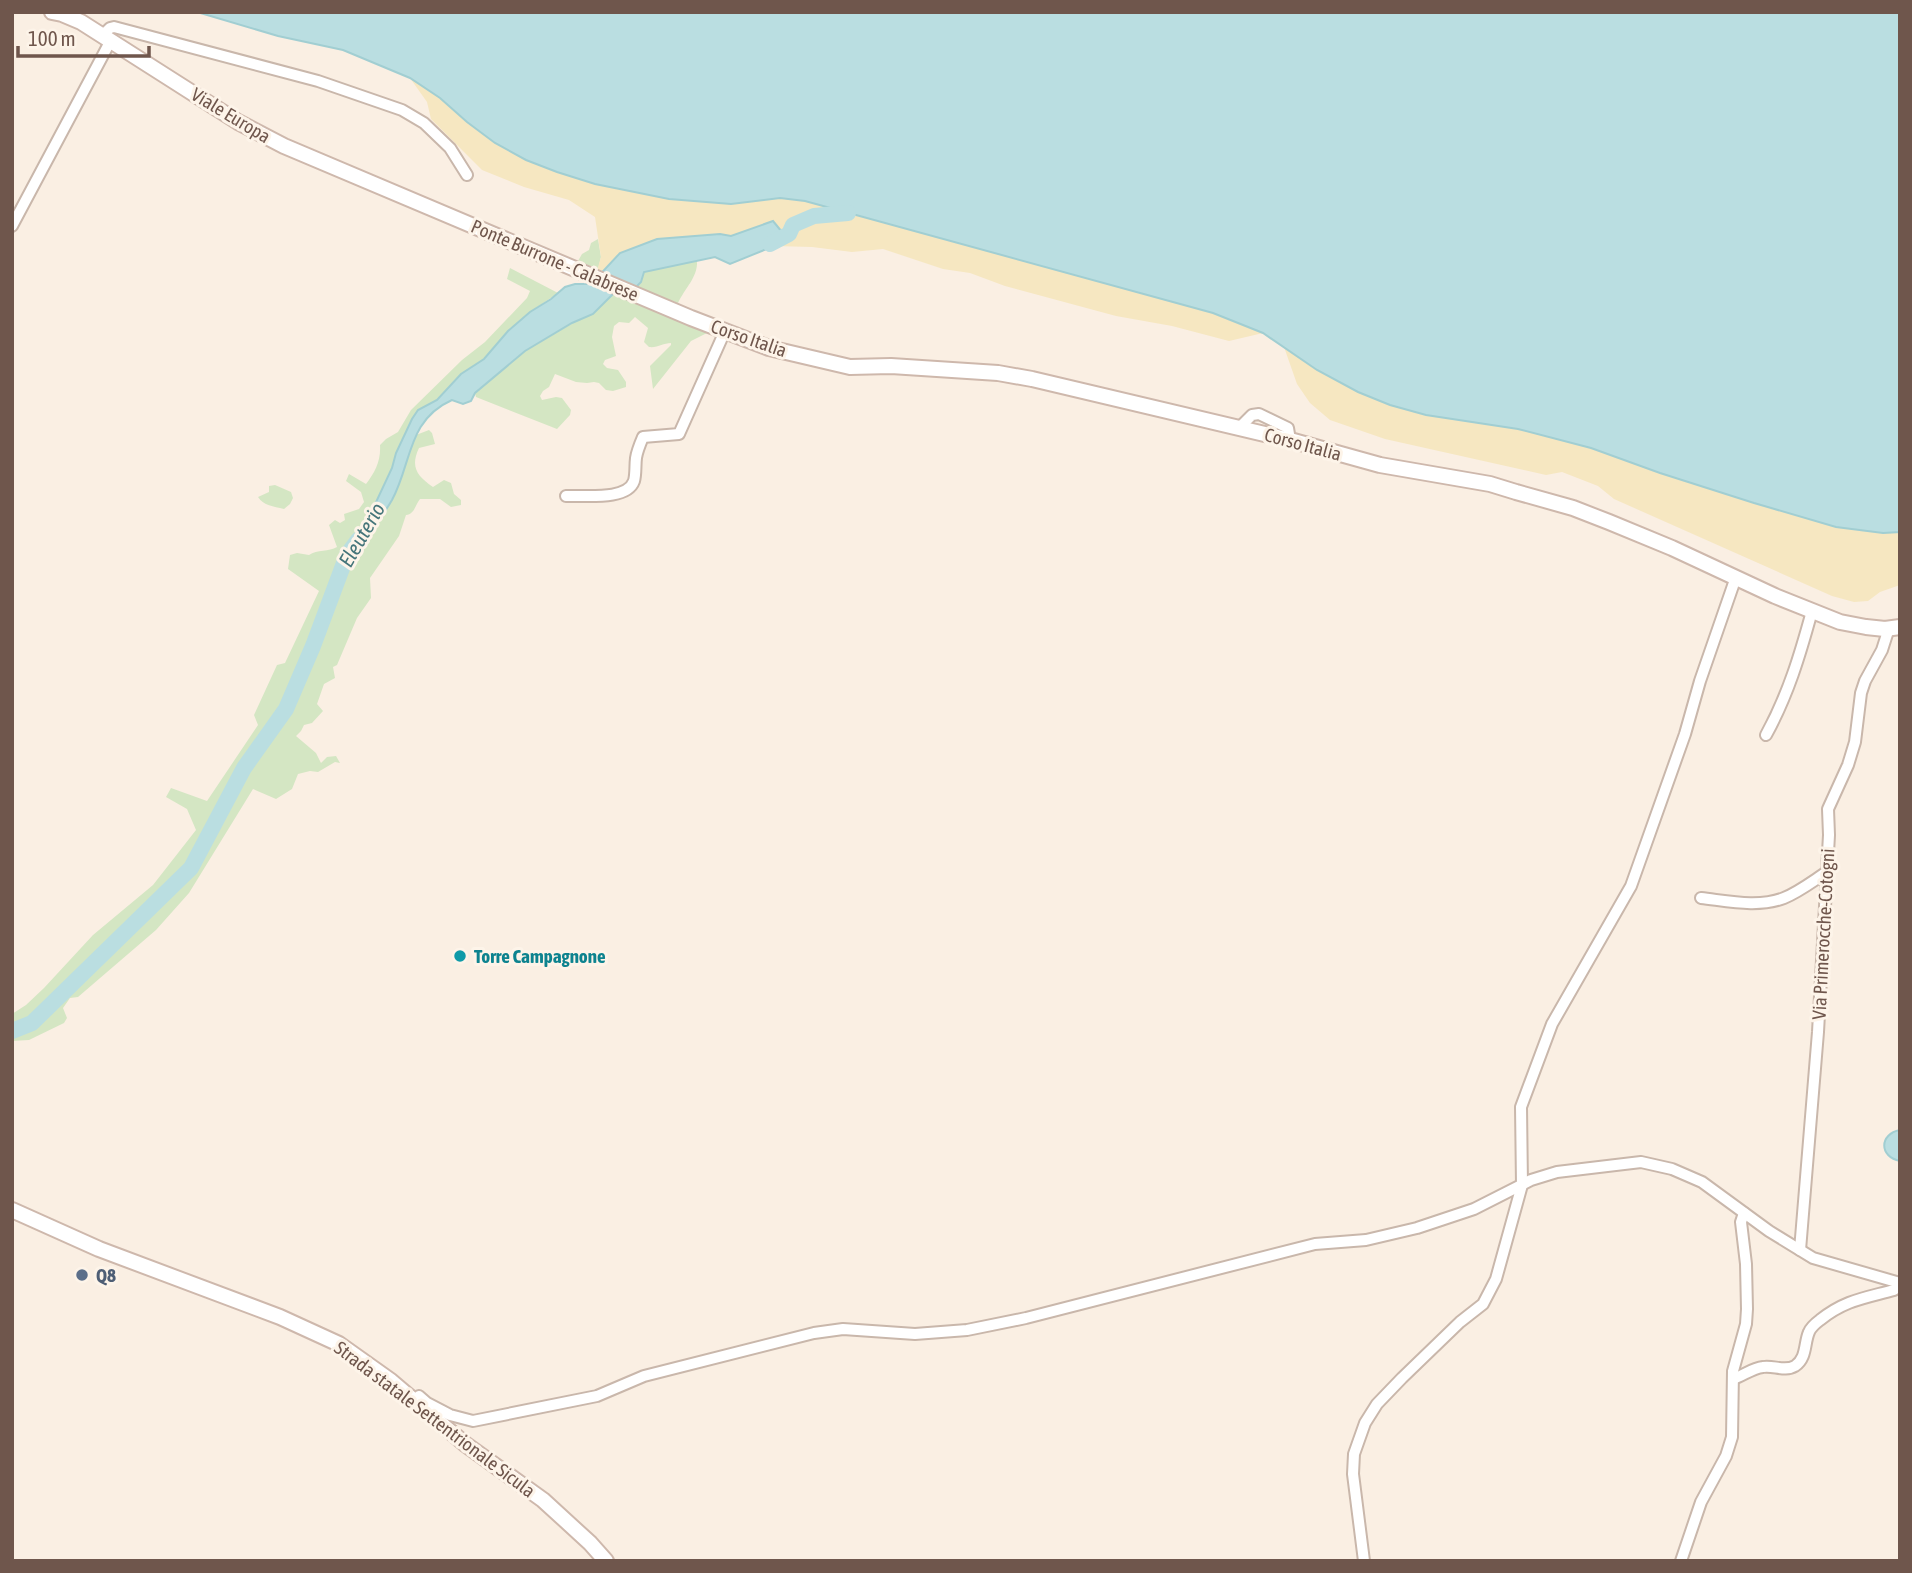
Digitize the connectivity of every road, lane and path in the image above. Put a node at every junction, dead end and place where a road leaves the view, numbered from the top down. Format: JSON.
{"nodes":[{"id":1,"x":52,"y":12,"type":"edge"},
{"id":2,"x":107,"y":38,"type":"junction"},
{"id":3,"x":467,"y":175,"type":"dead end"},
{"id":4,"x":419,"y":202,"type":"joint"},
{"id":5,"x":12,"y":226,"type":"edge"},
{"id":6,"x":691,"y":318,"type":"joint"},
{"id":7,"x":726,"y":331,"type":"junction"},
{"id":8,"x":566,"y":496,"type":"dead end"},
{"id":9,"x":1736,"y":577,"type":"junction"},
{"id":10,"x":1812,"y":611,"type":"junction"},
{"id":11,"x":1895,"y":628,"type":"edge"},
{"id":12,"x":1766,"y":735,"type":"dead end"},
{"id":13,"x":1827,"y":872,"type":"junction"},
{"id":14,"x":1701,"y":898,"type":"dead end"},
{"id":15,"x":1522,"y":1185,"type":"junction"},
{"id":16,"x":12,"y":1210,"type":"edge"},
{"id":17,"x":1744,"y":1213,"type":"junction"},
{"id":18,"x":1800,"y":1250,"type":"junction"},
{"id":19,"x":1900,"y":1284,"type":"edge"},
{"id":20,"x":1733,"y":1379,"type":"junction"},
{"id":21,"x":391,"y":1381,"type":"junction"},
{"id":22,"x":606,"y":1561,"type":"edge"},
{"id":23,"x":1364,"y":1561,"type":"edge"},
{"id":24,"x":1681,"y":1561,"type":"edge"}],
"edges":[{"from":1,"to":2,"type":"street","name":"Viale Europa"},
{"from":2,"to":3,"type":"street"},
{"from":2,"to":4,"type":"street","name":"Viale Europa"},
{"from":2,"to":5,"type":"street"},
{"from":4,"to":6,"type":"street","name":"Ponte Burrone - Calabrese"},
{"from":6,"to":7,"type":"street","name":"Corso Italia"},
{"from":7,"to":8,"type":"street"},
{"from":7,"to":9,"type":"street","name":"Corso Italia"},
{"from":9,"to":10,"type":"street","name":"Corso Italia"},
{"from":9,"to":15,"type":"street"},
{"from":10,"to":11,"type":"street","name":"Corso Italia"},
{"from":10,"to":12,"type":"street"},
{"from":11,"to":13,"type":"street","name":"Via Primerocche-Cotogni"},
{"from":13,"to":14,"type":"street"},
{"from":13,"to":18,"type":"street","name":"Via Primerocche-Cotogni"},
{"from":15,"to":17,"type":"street"},
{"from":15,"to":21,"type":"street"},
{"from":15,"to":23,"type":"street"},
{"from":16,"to":21,"type":"street","name":"Strada statale Settentrionale Sicula"},
{"from":17,"to":18,"type":"street"},
{"from":17,"to":20,"type":"street"},
{"from":18,"to":19,"type":"street"},
{"from":19,"to":20,"type":"street"},
{"from":20,"to":24,"type":"street"},
{"from":21,"to":22,"type":"street","name":"Strada statale Settentrionale Sicula"}]}
